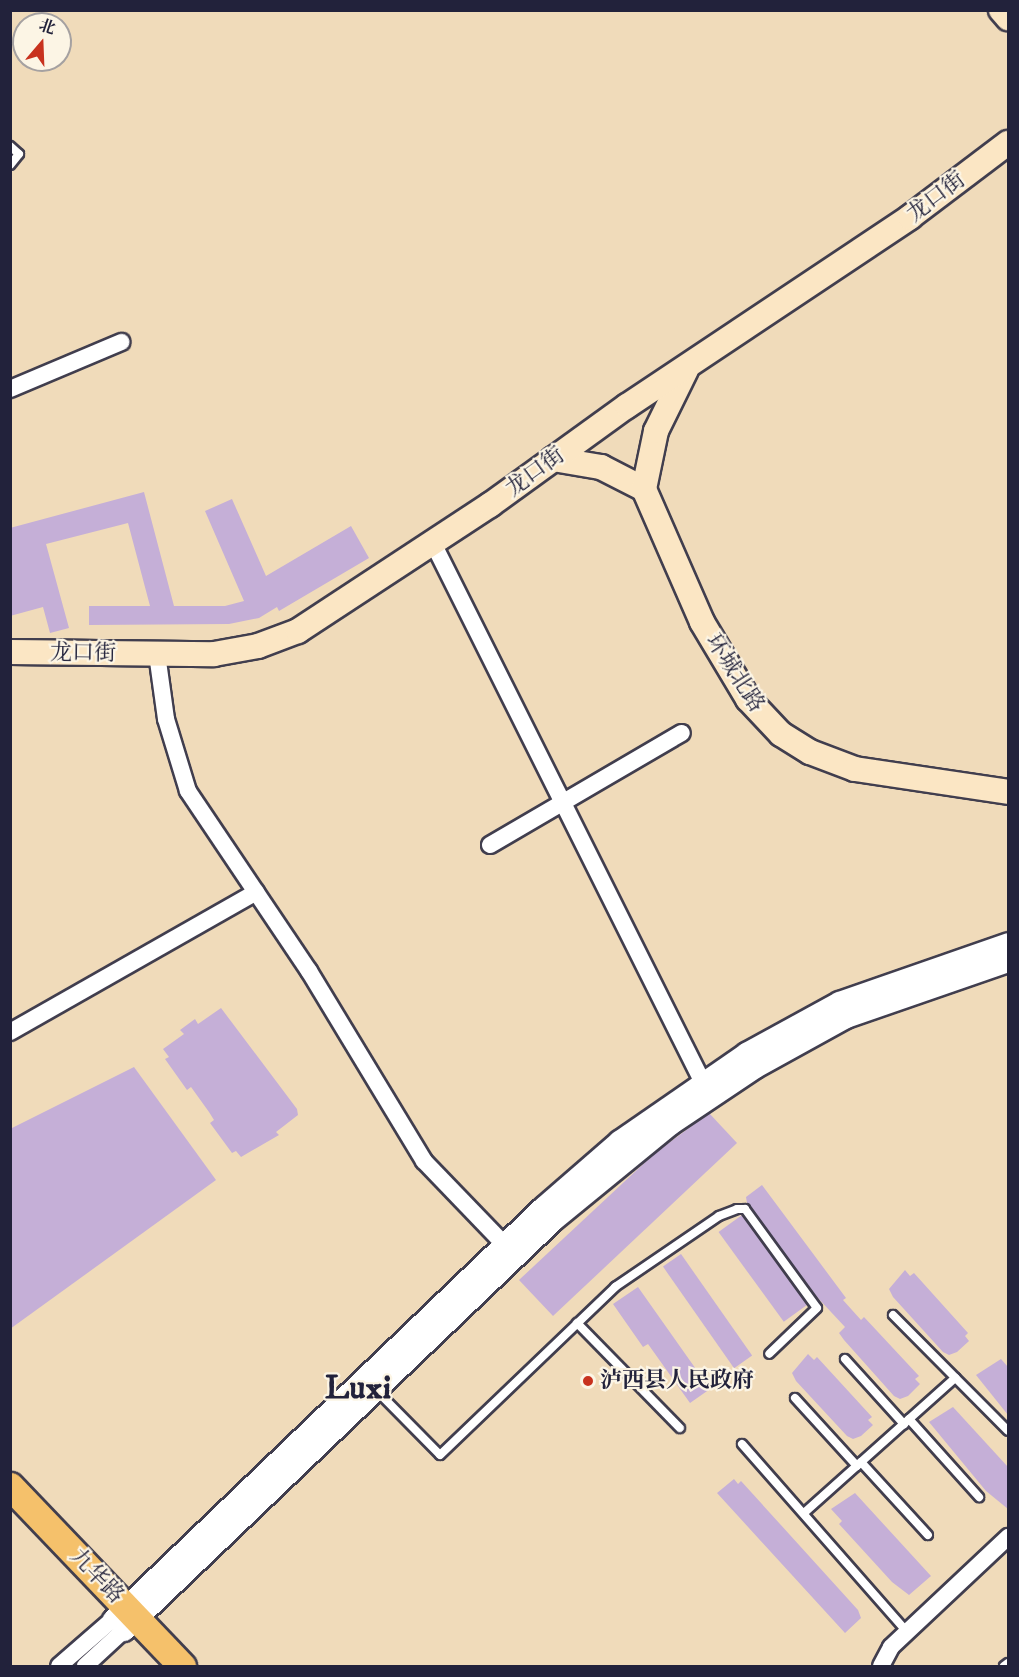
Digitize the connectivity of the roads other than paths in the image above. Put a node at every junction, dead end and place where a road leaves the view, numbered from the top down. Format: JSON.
{"nodes":[{"id":1,"x":1001,"y":10,"type":"edge"},
{"id":2,"x":1008,"y":18,"type":"edge"},
{"id":3,"x":1008,"y":143,"type":"edge"},
{"id":4,"x":10,"y":146,"type":"edge"},
{"id":5,"x":10,"y":165,"type":"edge"},
{"id":6,"x":121,"y":342,"type":"dead end"},
{"id":7,"x":689,"y":366,"type":"junction"},
{"id":8,"x":10,"y":390,"type":"edge"},
{"id":9,"x":553,"y":459,"type":"junction"},
{"id":10,"x":644,"y":489,"type":"junction"},
{"id":11,"x":433,"y":543,"type":"junction"},
{"id":12,"x":10,"y":652,"type":"edge"},
{"id":13,"x":157,"y":654,"type":"junction"},
{"id":14,"x":682,"y":733,"type":"dead end"},
{"id":15,"x":1008,"y":792,"type":"edge"},
{"id":16,"x":564,"y":801,"type":"junction"},
{"id":17,"x":490,"y":845,"type":"dead end"},
{"id":18,"x":256,"y":892,"type":"junction"},
{"id":19,"x":1008,"y":943,"type":"edge"},
{"id":20,"x":1008,"y":960,"type":"edge"},
{"id":21,"x":10,"y":1032,"type":"edge"},
{"id":22,"x":702,"y":1081,"type":"junction"},
{"id":23,"x":504,"y":1244,"type":"junction"},
{"id":24,"x":893,"y":1315,"type":"dead end"},
{"id":25,"x":577,"y":1323,"type":"junction"},
{"id":26,"x":769,"y":1354,"type":"dead end"},
{"id":27,"x":845,"y":1359,"type":"dead end"},
{"id":28,"x":955,"y":1377,"type":"junction"},
{"id":29,"x":376,"y":1390,"type":"junction"},
{"id":30,"x":795,"y":1398,"type":"dead end"},
{"id":31,"x":906,"y":1421,"type":"junction"},
{"id":32,"x":680,"y":1428,"type":"dead end"},
{"id":33,"x":1008,"y":1431,"type":"edge"},
{"id":34,"x":742,"y":1444,"type":"dead end"},
{"id":35,"x":859,"y":1464,"type":"junction"},
{"id":36,"x":10,"y":1486,"type":"edge"},
{"id":37,"x":979,"y":1497,"type":"dead end"},
{"id":38,"x":10,"y":1511,"type":"edge"},
{"id":39,"x":804,"y":1514,"type":"junction"},
{"id":40,"x":928,"y":1535,"type":"dead end"},
{"id":41,"x":1008,"y":1537,"type":"edge"},
{"id":42,"x":125,"y":1618,"type":"junction"},
{"id":43,"x":907,"y":1632,"type":"junction"},
{"id":44,"x":1008,"y":1662,"type":"edge"},
{"id":45,"x":59,"y":1666,"type":"edge"},
{"id":46,"x":86,"y":1666,"type":"edge"},
{"id":47,"x":158,"y":1666,"type":"edge"},
{"id":48,"x":182,"y":1666,"type":"edge"},
{"id":49,"x":881,"y":1666,"type":"edge"},
{"id":50,"x":1004,"y":1666,"type":"edge"}],
"edges":[{"from":1,"to":2,"type":"main road"},
{"from":3,"to":7,"type":"main road","name":"龙口街"},
{"from":4,"to":5,"type":"lane"},
{"from":6,"to":8,"type":"street"},
{"from":7,"to":9,"type":"main road","name":"龙口街"},
{"from":7,"to":10,"type":"main road"},
{"from":9,"to":10,"type":"main road"},
{"from":9,"to":11,"type":"main road","name":"龙口街"},
{"from":10,"to":15,"type":"main road","name":"环城北路"},
{"from":11,"to":13,"type":"main road","name":"龙口街"},
{"from":11,"to":16,"type":"street"},
{"from":12,"to":13,"type":"main road","name":"龙口街"},
{"from":13,"to":18,"type":"street"},
{"from":14,"to":16,"type":"street"},
{"from":16,"to":17,"type":"street"},
{"from":16,"to":22,"type":"street"},
{"from":18,"to":21,"type":"street"},
{"from":18,"to":23,"type":"street"},
{"from":19,"to":22,"type":"street"},
{"from":20,"to":29,"type":"street"},
{"from":22,"to":23,"type":"street"},
{"from":23,"to":42,"type":"street"},
{"from":24,"to":28,"type":"lane"},
{"from":25,"to":26,"type":"lane"},
{"from":25,"to":29,"type":"lane"},
{"from":25,"to":32,"type":"lane"},
{"from":27,"to":31,"type":"lane"},
{"from":28,"to":31,"type":"lane"},
{"from":28,"to":33,"type":"lane"},
{"from":29,"to":42,"type":"street"},
{"from":30,"to":35,"type":"lane"},
{"from":31,"to":35,"type":"lane"},
{"from":31,"to":37,"type":"lane"},
{"from":34,"to":39,"type":"lane"},
{"from":35,"to":39,"type":"lane"},
{"from":35,"to":40,"type":"lane"},
{"from":36,"to":42,"type":"highway","name":"九华路"},
{"from":38,"to":42,"type":"highway","name":"九华路"},
{"from":39,"to":43,"type":"lane"},
{"from":41,"to":43,"type":"street"},
{"from":42,"to":45,"type":"street"},
{"from":42,"to":46,"type":"street"},
{"from":42,"to":47,"type":"highway","name":"九华路"},
{"from":42,"to":48,"type":"highway","name":"九华路"},
{"from":43,"to":49,"type":"street"},
{"from":44,"to":50,"type":"lane"}]}
